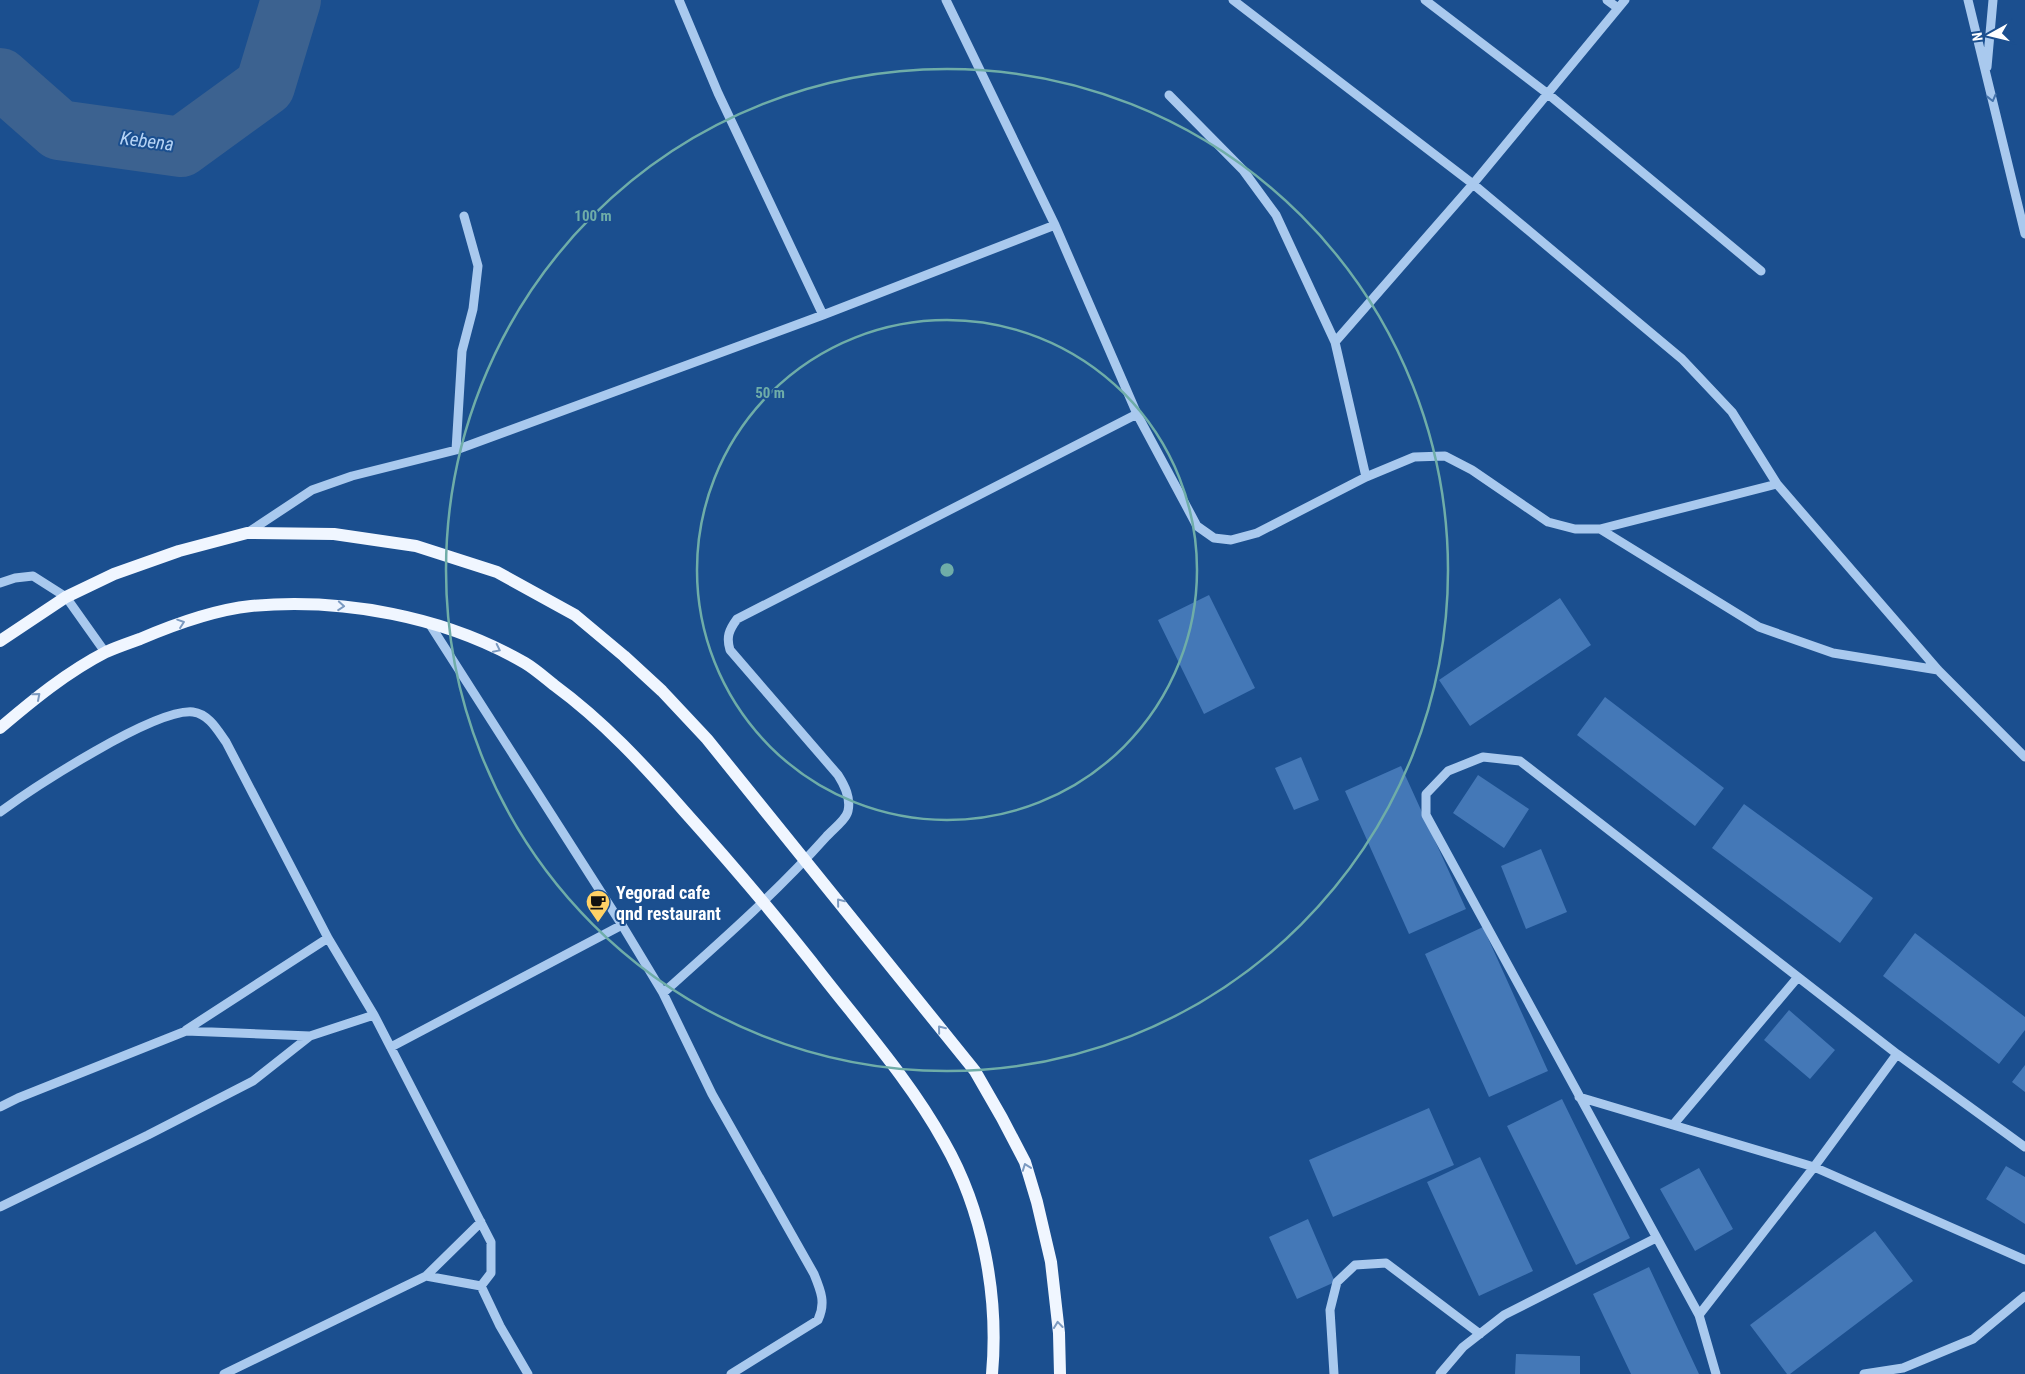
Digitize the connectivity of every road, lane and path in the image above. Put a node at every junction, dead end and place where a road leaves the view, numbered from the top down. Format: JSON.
{"nodes":[{"id":1,"x":679,"y":0,"type":"edge"},
{"id":2,"x":946,"y":0,"type":"edge"},
{"id":3,"x":1233,"y":0,"type":"edge"},
{"id":4,"x":1425,"y":0,"type":"edge"},
{"id":5,"x":1607,"y":0,"type":"edge"},
{"id":6,"x":1624,"y":0,"type":"edge"},
{"id":7,"x":1968,"y":0,"type":"edge"},
{"id":8,"x":1993,"y":0,"type":"edge"},
{"id":9,"x":1618,"y":8,"type":"junction"},
{"id":10,"x":1986,"y":75,"type":"junction"},
{"id":11,"x":1169,"y":94,"type":"dead end"},
{"id":12,"x":1548,"y":94,"type":"junction"},
{"id":13,"x":1474,"y":184,"type":"junction"},
{"id":14,"x":464,"y":216,"type":"dead end"},
{"id":15,"x":1055,"y":224,"type":"junction"},
{"id":16,"x":2025,"y":234,"type":"edge"},
{"id":17,"x":1761,"y":271,"type":"dead end"},
{"id":18,"x":823,"y":314,"type":"junction"},
{"id":19,"x":1335,"y":342,"type":"junction"},
{"id":20,"x":1137,"y":414,"type":"junction"},
{"id":21,"x":456,"y":450,"type":"junction"},
{"id":22,"x":1366,"y":477,"type":"junction"},
{"id":23,"x":1778,"y":484,"type":"junction"},
{"id":24,"x":1600,"y":529,"type":"junction"},
{"id":25,"x":247,"y":533,"type":"junction"},
{"id":26,"x":0,"y":583,"type":"edge"},
{"id":27,"x":66,"y":597,"type":"junction"},
{"id":28,"x":429,"y":623,"type":"junction"},
{"id":29,"x":0,"y":641,"type":"edge"},
{"id":30,"x":105,"y":652,"type":"junction"},
{"id":31,"x":1938,"y":670,"type":"junction"},
{"id":32,"x":0,"y":728,"type":"edge"},
{"id":33,"x":2025,"y":757,"type":"edge"},
{"id":34,"x":0,"y":812,"type":"edge"},
{"id":35,"x":806,"y":860,"type":"junction"},
{"id":36,"x":764,"y":901,"type":"junction"},
{"id":37,"x":622,"y":925,"type":"junction"},
{"id":38,"x":328,"y":938,"type":"junction"},
{"id":39,"x":1798,"y":977,"type":"junction"},
{"id":40,"x":664,"y":993,"type":"junction"},
{"id":41,"x":374,"y":1015,"type":"junction"},
{"id":42,"x":186,"y":1030,"type":"junction"},
{"id":43,"x":310,"y":1036,"type":"junction"},
{"id":44,"x":391,"y":1047,"type":"junction"},
{"id":45,"x":1897,"y":1054,"type":"junction"},
{"id":46,"x":1579,"y":1097,"type":"junction"},
{"id":47,"x":0,"y":1107,"type":"edge"},
{"id":48,"x":1673,"y":1125,"type":"junction"},
{"id":49,"x":2025,"y":1147,"type":"edge"},
{"id":50,"x":1814,"y":1167,"type":"junction"},
{"id":51,"x":0,"y":1207,"type":"edge"},
{"id":52,"x":481,"y":1222,"type":"junction"},
{"id":53,"x":1656,"y":1238,"type":"junction"},
{"id":54,"x":2025,"y":1260,"type":"edge"},
{"id":55,"x":426,"y":1276,"type":"junction"},
{"id":56,"x":481,"y":1286,"type":"junction"},
{"id":57,"x":2025,"y":1296,"type":"edge"},
{"id":58,"x":1698,"y":1315,"type":"junction"},
{"id":59,"x":1480,"y":1334,"type":"junction"},
{"id":60,"x":1906,"y":1371,"type":"edge"},
{"id":61,"x":224,"y":1374,"type":"edge"},
{"id":62,"x":528,"y":1374,"type":"edge"},
{"id":63,"x":730,"y":1374,"type":"edge"},
{"id":64,"x":992,"y":1374,"type":"edge"},
{"id":65,"x":1060,"y":1374,"type":"edge"},
{"id":66,"x":1334,"y":1374,"type":"edge"},
{"id":67,"x":1440,"y":1374,"type":"edge"},
{"id":68,"x":1716,"y":1374,"type":"edge"},
{"id":69,"x":1864,"y":1374,"type":"edge"}],
"edges":[{"from":1,"to":18,"type":"street"},
{"from":2,"to":15,"type":"street"},
{"from":3,"to":13,"type":"street"},
{"from":4,"to":12,"type":"street"},
{"from":5,"to":9,"type":"street"},
{"from":6,"to":9,"type":"street"},
{"from":7,"to":10,"type":"street"},
{"from":8,"to":10,"type":"street"},
{"from":9,"to":12,"type":"street"},
{"from":10,"to":16,"type":"street","one_way":true},
{"from":11,"to":19,"type":"street"},
{"from":12,"to":13,"type":"street"},
{"from":12,"to":17,"type":"street"},
{"from":13,"to":19,"type":"street"},
{"from":13,"to":23,"type":"street"},
{"from":14,"to":21,"type":"street"},
{"from":15,"to":18,"type":"street"},
{"from":15,"to":20,"type":"street"},
{"from":18,"to":21,"type":"street"},
{"from":19,"to":22,"type":"street"},
{"from":20,"to":22,"type":"street"},
{"from":20,"to":35,"type":"street"},
{"from":21,"to":25,"type":"street"},
{"from":22,"to":24,"type":"street"},
{"from":23,"to":24,"type":"street"},
{"from":23,"to":31,"type":"street"},
{"from":24,"to":31,"type":"street"},
{"from":25,"to":27,"type":"main road"},
{"from":25,"to":35,"type":"main road"},
{"from":26,"to":27,"type":"street"},
{"from":27,"to":29,"type":"main road"},
{"from":27,"to":30,"type":"street"},
{"from":30,"to":28,"type":"main road","one_way":true},
{"from":28,"to":36,"type":"main road","one_way":true},
{"from":28,"to":37,"type":"street"},
{"from":32,"to":30,"type":"main road","one_way":true},
{"from":31,"to":33,"type":"street"},
{"from":34,"to":38,"type":"street"},
{"from":35,"to":36,"type":"street"},
{"from":65,"to":35,"type":"main road","one_way":true},
{"from":36,"to":40,"type":"street"},
{"from":36,"to":64,"type":"main road"},
{"from":37,"to":40,"type":"street"},
{"from":37,"to":44,"type":"street"},
{"from":38,"to":41,"type":"street"},
{"from":38,"to":42,"type":"street"},
{"from":39,"to":45,"type":"street"},
{"from":39,"to":46,"type":"street"},
{"from":39,"to":48,"type":"street"},
{"from":40,"to":63,"type":"street"},
{"from":41,"to":43,"type":"street"},
{"from":41,"to":44,"type":"street"},
{"from":42,"to":43,"type":"street"},
{"from":42,"to":47,"type":"street"},
{"from":43,"to":51,"type":"street"},
{"from":44,"to":52,"type":"street"},
{"from":45,"to":49,"type":"street"},
{"from":45,"to":50,"type":"street"},
{"from":46,"to":48,"type":"street"},
{"from":46,"to":53,"type":"street"},
{"from":48,"to":50,"type":"street"},
{"from":50,"to":54,"type":"street"},
{"from":50,"to":58,"type":"street"},
{"from":52,"to":55,"type":"street"},
{"from":52,"to":56,"type":"street"},
{"from":53,"to":58,"type":"street"},
{"from":53,"to":59,"type":"street"},
{"from":55,"to":56,"type":"street"},
{"from":55,"to":61,"type":"street"},
{"from":56,"to":62,"type":"street"},
{"from":57,"to":60,"type":"street"},
{"from":58,"to":68,"type":"street"},
{"from":59,"to":66,"type":"street"},
{"from":59,"to":67,"type":"street"},
{"from":60,"to":69,"type":"street"}]}
